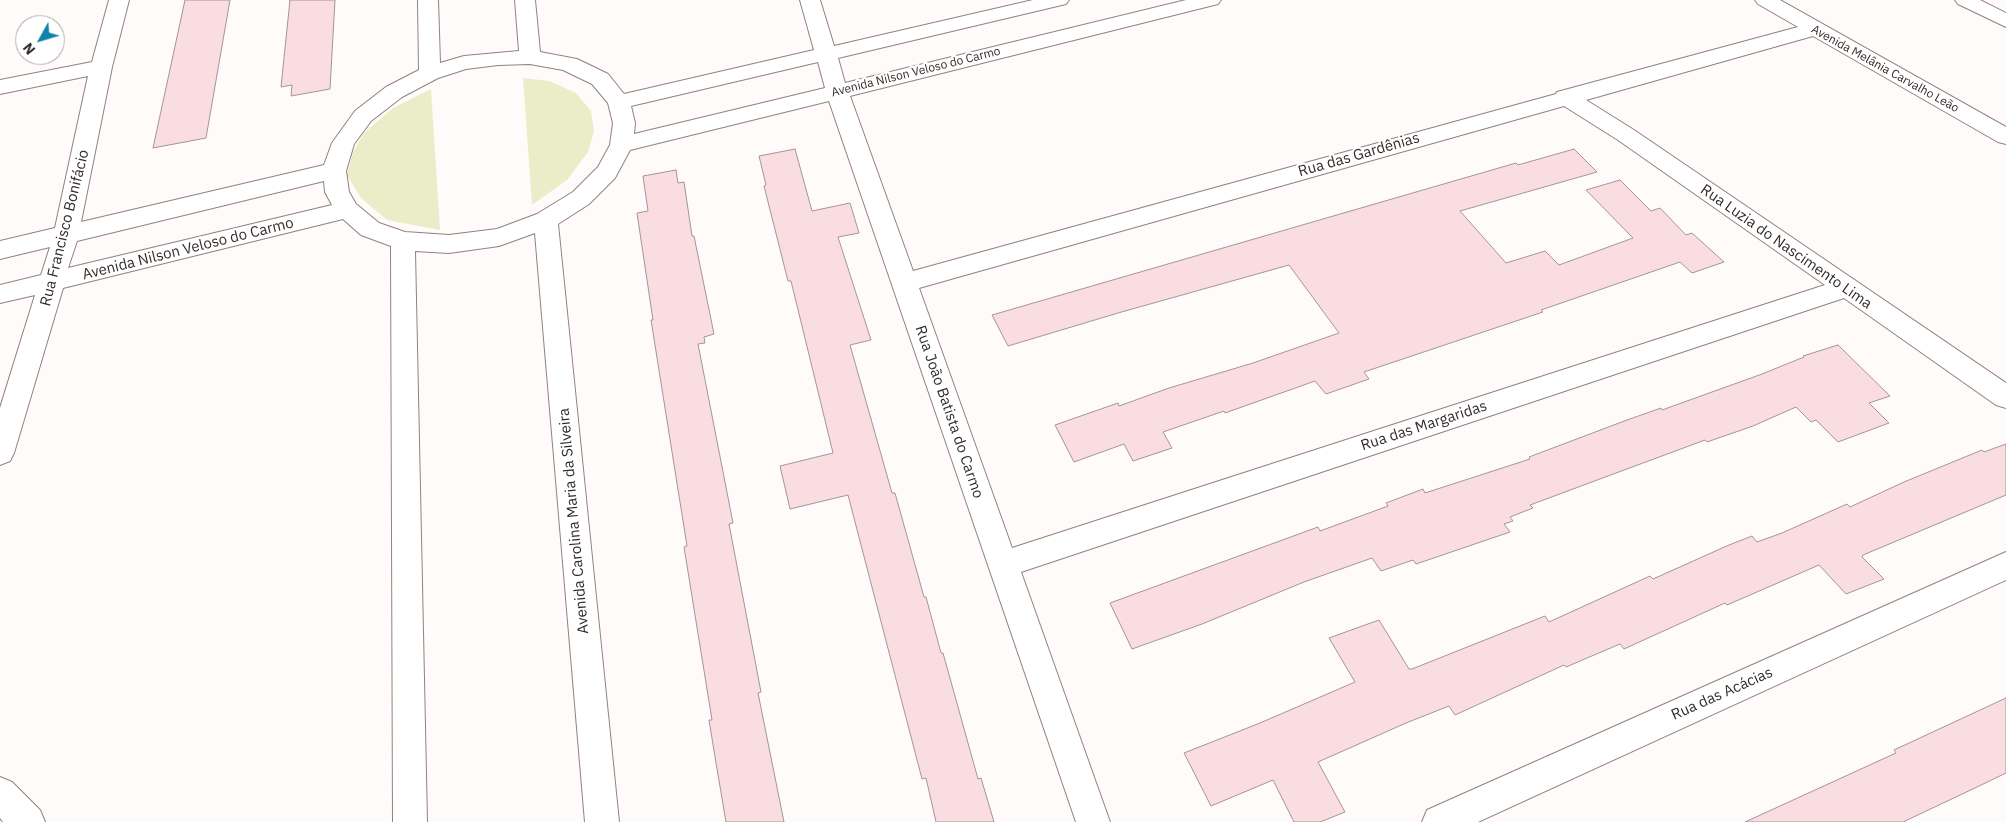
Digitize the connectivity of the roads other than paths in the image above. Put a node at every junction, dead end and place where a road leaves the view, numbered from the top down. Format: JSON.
{"nodes":[{"id":1,"x":119,"y":0,"type":"edge"},
{"id":2,"x":428,"y":0,"type":"edge"},
{"id":3,"x":525,"y":0,"type":"edge"},
{"id":4,"x":810,"y":0,"type":"edge"},
{"id":5,"x":1059,"y":0,"type":"edge"},
{"id":6,"x":1211,"y":0,"type":"edge"},
{"id":7,"x":1765,"y":0,"type":"edge"},
{"id":8,"x":1965,"y":0,"type":"edge"},
{"id":9,"x":2006,"y":21,"type":"edge"},
{"id":10,"x":1815,"y":29,"type":"junction"},
{"id":11,"x":826,"y":54,"type":"junction"},
{"id":12,"x":530,"y":57,"type":"junction"},
{"id":13,"x":101,"y":67,"type":"junction"},
{"id":14,"x":430,"y":73,"type":"junction"},
{"id":15,"x":0,"y":87,"type":"edge"},
{"id":16,"x":836,"y":91,"type":"junction"},
{"id":17,"x":1565,"y":98,"type":"junction"},
{"id":18,"x":619,"y":102,"type":"junction"},
{"id":19,"x":2006,"y":137,"type":"edge"},
{"id":20,"x":621,"y":145,"type":"junction"},
{"id":21,"x":334,"y":171,"type":"junction"},
{"id":22,"x":347,"y":210,"type":"junction"},
{"id":23,"x":546,"y":220,"type":"junction"},
{"id":24,"x":66,"y":235,"type":"junction"},
{"id":25,"x":403,"y":241,"type":"junction"},
{"id":26,"x":0,"y":250,"type":"edge"},
{"id":27,"x":53,"y":282,"type":"junction"},
{"id":28,"x":904,"y":283,"type":"junction"},
{"id":29,"x":1845,"y":288,"type":"junction"},
{"id":30,"x":0,"y":294,"type":"edge"},
{"id":31,"x":2006,"y":397,"type":"edge"},
{"id":32,"x":0,"y":453,"type":"edge"},
{"id":33,"x":1003,"y":564,"type":"junction"},
{"id":34,"x":2006,"y":566,"type":"edge"},
{"id":35,"x":0,"y":794,"type":"edge"},
{"id":36,"x":406,"y":813,"type":"edge"},
{"id":37,"x":28,"y":822,"type":"edge"},
{"id":38,"x":602,"y":822,"type":"edge"},
{"id":39,"x":1093,"y":822,"type":"edge"},
{"id":40,"x":1438,"y":822,"type":"edge"}],
"edges":[{"from":1,"to":13,"type":"street","name":"Rua Francisco Bonifácio"},
{"from":2,"to":14,"type":"street"},
{"from":3,"to":12,"type":"street"},
{"from":4,"to":11,"type":"street","name":"Rua João Batista do Carmo"},
{"from":5,"to":11,"type":"street"},
{"from":6,"to":16,"type":"street","name":"Avenida Nilson Veloso do Carmo"},
{"from":7,"to":10,"type":"street","name":"Avenida Melânia Carvalho Leão"},
{"from":8,"to":9,"type":"street"},
{"from":10,"to":17,"type":"street","name":"Rua das Gardênias"},
{"from":10,"to":19,"type":"street","name":"Avenida Melânia Carvalho Leão"},
{"from":11,"to":16,"type":"street","name":"Rua João Batista do Carmo"},
{"from":11,"to":18,"type":"street"},
{"from":12,"to":14,"type":"street"},
{"from":12,"to":18,"type":"street"},
{"from":13,"to":15,"type":"street"},
{"from":13,"to":24,"type":"street","name":"Rua Francisco Bonifácio"},
{"from":14,"to":21,"type":"street"},
{"from":16,"to":20,"type":"street","name":"Avenida Nilson Veloso do Carmo"},
{"from":16,"to":28,"type":"street","name":"Rua João Batista do Carmo"},
{"from":17,"to":28,"type":"street","name":"Rua das Gardênias"},
{"from":17,"to":29,"type":"street","name":"Rua Luzia do Nascimento Lima"},
{"from":18,"to":20,"type":"street"},
{"from":20,"to":23,"type":"street"},
{"from":21,"to":22,"type":"street"},
{"from":21,"to":24,"type":"street"},
{"from":22,"to":25,"type":"street"},
{"from":22,"to":27,"type":"street","name":"Avenida Nilson Veloso do Carmo"},
{"from":23,"to":25,"type":"street"},
{"from":23,"to":38,"type":"street","name":"Avenida Carolina Maria da Silveira"},
{"from":24,"to":26,"type":"street"},
{"from":24,"to":27,"type":"street","name":"Rua Francisco Bonifácio"},
{"from":25,"to":36,"type":"street"},
{"from":27,"to":30,"type":"street","name":"Avenida Nilson Veloso do Carmo"},
{"from":27,"to":32,"type":"street","name":"Rua Francisco Bonifácio"},
{"from":28,"to":33,"type":"street","name":"Rua João Batista do Carmo"},
{"from":29,"to":31,"type":"street","name":"Rua Luzia do Nascimento Lima"},
{"from":29,"to":33,"type":"street","name":"Rua das Margaridas"},
{"from":33,"to":39,"type":"street","name":"Rua João Batista do Carmo"},
{"from":34,"to":40,"type":"street","name":"Rua das Acácias"},
{"from":35,"to":37,"type":"street"}]}
